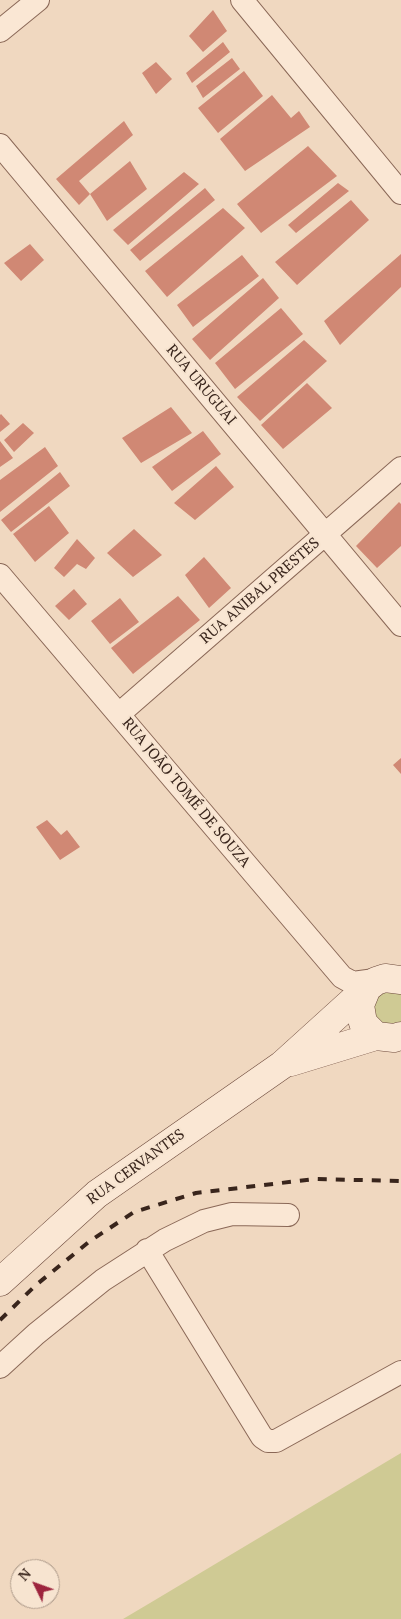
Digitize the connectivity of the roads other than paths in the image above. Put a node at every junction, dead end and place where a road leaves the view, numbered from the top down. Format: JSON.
{"nodes":[{"id":1,"x":38,"y":0,"type":"edge"},
{"id":2,"x":242,"y":0,"type":"edge"},
{"id":3,"x":0,"y":31,"type":"edge"},
{"id":4,"x":0,"y":145,"type":"edge"},
{"id":5,"x":401,"y":193,"type":"edge"},
{"id":6,"x":401,"y":468,"type":"edge"},
{"id":7,"x":325,"y":535,"type":"junction"},
{"id":8,"x":0,"y":576,"type":"edge"},
{"id":9,"x":401,"y":625,"type":"edge"},
{"id":10,"x":119,"y":714,"type":"junction"},
{"id":11,"x":382,"y":982,"type":"edge"},
{"id":12,"x":389,"y":1036,"type":"edge"},
{"id":13,"x":282,"y":1065,"type":"junction"},
{"id":14,"x":288,"y":1215,"type":"dead end"},
{"id":15,"x":147,"y":1250,"type":"junction"},
{"id":16,"x":0,"y":1282,"type":"edge"},
{"id":17,"x":0,"y":1368,"type":"edge"},
{"id":18,"x":401,"y":1372,"type":"edge"}],
"edges":[{"from":1,"to":3,"type":"street"},
{"from":2,"to":5,"type":"street"},
{"from":4,"to":7,"type":"street","name":"RUA URUGUAI"},
{"from":6,"to":7,"type":"street","name":"RUA ANIBAL PRESTES"},
{"from":7,"to":9,"type":"street","name":"RUA URUGUAI"},
{"from":7,"to":10,"type":"street","name":"RUA ANIBAL PRESTES"},
{"from":8,"to":10,"type":"street","name":"RUA JOÃO TOMÉ DE SOUZA"},
{"from":10,"to":11,"type":"street","name":"RUA JOÃO TOMÉ DE SOUZA"},
{"from":11,"to":12,"type":"street"},
{"from":11,"to":13,"type":"street","name":"RUA CERVANTES"},
{"from":12,"to":13,"type":"street","name":"RUA CERVANTES"},
{"from":13,"to":16,"type":"street","name":"RUA CERVANTES"},
{"from":14,"to":15,"type":"street"},
{"from":15,"to":17,"type":"street"},
{"from":15,"to":18,"type":"street"}]}
